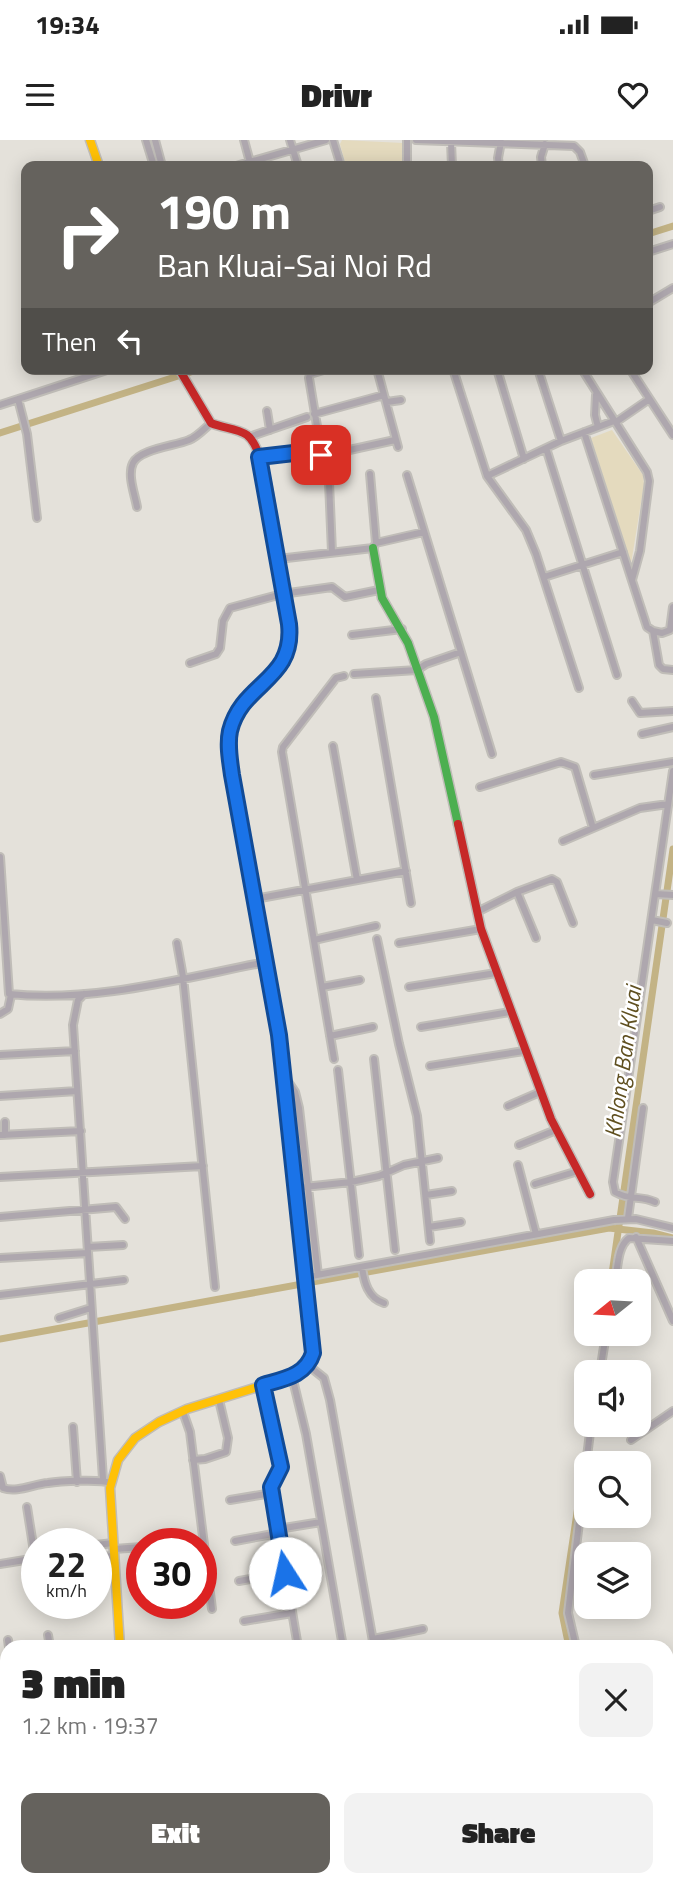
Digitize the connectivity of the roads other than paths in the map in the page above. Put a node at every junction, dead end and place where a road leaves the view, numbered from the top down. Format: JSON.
{"nodes":[{"id":1,"x":90,"y":140,"type":"edge"},
{"id":2,"x":146,"y":140,"type":"edge"},
{"id":3,"x":155,"y":140,"type":"edge"},
{"id":4,"x":244,"y":140,"type":"edge"},
{"id":5,"x":290,"y":140,"type":"edge"},
{"id":6,"x":326,"y":140,"type":"edge"},
{"id":7,"x":333,"y":140,"type":"edge"},
{"id":8,"x":407,"y":140,"type":"edge"},
{"id":9,"x":416,"y":140,"type":"edge"},
{"id":10,"x":451,"y":142,"type":"edge"},
{"id":11,"x":501,"y":142,"type":"edge"},
{"id":12,"x":545,"y":144,"type":"junction"},
{"id":13,"x":293,"y":150,"type":"junction"},
{"id":14,"x":97,"y":161,"type":"edge"},
{"id":15,"x":152,"y":161,"type":"edge"},
{"id":16,"x":161,"y":161,"type":"edge"},
{"id":17,"x":249,"y":161,"type":"edge"},
{"id":18,"x":259,"y":161,"type":"edge"},
{"id":19,"x":296,"y":161,"type":"edge"},
{"id":20,"x":339,"y":161,"type":"edge"},
{"id":21,"x":407,"y":161,"type":"edge"},
{"id":22,"x":452,"y":161,"type":"edge"},
{"id":23,"x":498,"y":161,"type":"edge"},
{"id":24,"x":541,"y":161,"type":"edge"},
{"id":25,"x":583,"y":161,"type":"edge"},
{"id":26,"x":660,"y":207,"type":"dead end"},
{"id":27,"x":653,"y":209,"type":"edge"},
{"id":28,"x":673,"y":244,"type":"edge"},
{"id":29,"x":653,"y":250,"type":"edge"},
{"id":30,"x":673,"y":288,"type":"edge"},
{"id":31,"x":653,"y":300,"type":"edge"},
{"id":32,"x":92,"y":375,"type":"edge"},
{"id":33,"x":182,"y":375,"type":"edge"},
{"id":34,"x":310,"y":375,"type":"edge"},
{"id":35,"x":379,"y":375,"type":"edge"},
{"id":36,"x":455,"y":375,"type":"edge"},
{"id":37,"x":499,"y":375,"type":"edge"},
{"id":38,"x":540,"y":375,"type":"edge"},
{"id":39,"x":585,"y":375,"type":"edge"},
{"id":40,"x":633,"y":375,"type":"edge"},
{"id":41,"x":596,"y":394,"type":"junction"},
{"id":42,"x":385,"y":399,"type":"junction"},
{"id":43,"x":18,"y":400,"type":"junction"},
{"id":44,"x":401,"y":400,"type":"dead end"},
{"id":45,"x":648,"y":400,"type":"junction"},
{"id":46,"x":0,"y":405,"type":"edge"},
{"id":47,"x":267,"y":411,"type":"dead end"},
{"id":48,"x":314,"y":414,"type":"junction"},
{"id":49,"x":307,"y":417,"type":"dead end"},
{"id":50,"x":615,"y":422,"type":"junction"},
{"id":51,"x":211,"y":423,"type":"junction"},
{"id":52,"x":598,"y":428,"type":"junction"},
{"id":53,"x":270,"y":430,"type":"junction"},
{"id":54,"x":584,"y":432,"type":"junction"},
{"id":55,"x":673,"y":435,"type":"edge"},
{"id":56,"x":249,"y":437,"type":"junction"},
{"id":57,"x":561,"y":441,"type":"junction"},
{"id":58,"x":546,"y":448,"type":"junction"},
{"id":59,"x":320,"y":450,"type":"junction"},
{"id":60,"x":259,"y":457,"type":"junction"},
{"id":61,"x":524,"y":458,"type":"junction"},
{"id":62,"x":370,"y":474,"type":"dead end"},
{"id":63,"x":407,"y":475,"type":"dead end"},
{"id":64,"x":488,"y":476,"type":"junction"},
{"id":65,"x":329,"y":482,"type":"dead end"},
{"id":66,"x":137,"y":508,"type":"dead end"},
{"id":67,"x":37,"y":518,"type":"dead end"},
{"id":68,"x":424,"y":532,"type":"junction"},
{"id":69,"x":375,"y":545,"type":"junction"},
{"id":70,"x":332,"y":552,"type":"junction"},
{"id":71,"x":623,"y":552,"type":"junction"},
{"id":72,"x":278,"y":559,"type":"junction"},
{"id":73,"x":582,"y":565,"type":"junction"},
{"id":74,"x":544,"y":577,"type":"junction"},
{"id":75,"x":632,"y":581,"type":"junction"},
{"id":76,"x":379,"y":590,"type":"junction"},
{"id":77,"x":282,"y":594,"type":"junction"},
{"id":78,"x":673,"y":607,"type":"edge"},
{"id":79,"x":402,"y":629,"type":"junction"},
{"id":80,"x":653,"y":631,"type":"junction"},
{"id":81,"x":352,"y":635,"type":"dead end"},
{"id":82,"x":461,"y":652,"type":"junction"},
{"id":83,"x":190,"y":663,"type":"dead end"},
{"id":84,"x":417,"y":670,"type":"junction"},
{"id":85,"x":673,"y":670,"type":"edge"},
{"id":86,"x":354,"y":674,"type":"dead end"},
{"id":87,"x":617,"y":675,"type":"dead end"},
{"id":88,"x":344,"y":676,"type":"dead end"},
{"id":89,"x":579,"y":688,"type":"dead end"},
{"id":90,"x":376,"y":698,"type":"dead end"},
{"id":91,"x":632,"y":701,"type":"dead end"},
{"id":92,"x":673,"y":710,"type":"edge"},
{"id":93,"x":673,"y":727,"type":"edge"},
{"id":94,"x":642,"y":734,"type":"dead end"},
{"id":95,"x":333,"y":746,"type":"dead end"},
{"id":96,"x":492,"y":754,"type":"dead end"},
{"id":97,"x":673,"y":762,"type":"edge"},
{"id":98,"x":673,"y":771,"type":"edge"},
{"id":99,"x":594,"y":775,"type":"dead end"},
{"id":100,"x":480,"y":787,"type":"dead end"},
{"id":101,"x":668,"y":804,"type":"junction"},
{"id":102,"x":593,"y":828,"type":"junction"},
{"id":103,"x":563,"y":841,"type":"dead end"},
{"id":104,"x":0,"y":857,"type":"edge"},
{"id":105,"x":406,"y":871,"type":"junction"},
{"id":106,"x":356,"y":880,"type":"junction"},
{"id":107,"x":1,"y":884,"type":"edge"},
{"id":108,"x":305,"y":890,"type":"junction"},
{"id":109,"x":517,"y":892,"type":"junction"},
{"id":110,"x":657,"y":894,"type":"junction"},
{"id":111,"x":673,"y":895,"type":"edge"},
{"id":112,"x":254,"y":898,"type":"junction"},
{"id":113,"x":411,"y":903,"type":"dead end"},
{"id":114,"x":477,"y":912,"type":"junction"},
{"id":115,"x":653,"y":920,"type":"junction"},
{"id":116,"x":573,"y":923,"type":"dead end"},
{"id":117,"x":665,"y":923,"type":"dead end"},
{"id":118,"x":376,"y":926,"type":"dead end"},
{"id":119,"x":481,"y":929,"type":"junction"},
{"id":120,"x":2,"y":932,"type":"edge"},
{"id":121,"x":536,"y":938,"type":"dead end"},
{"id":122,"x":377,"y":939,"type":"dead end"},
{"id":123,"x":314,"y":940,"type":"junction"},
{"id":124,"x":177,"y":943,"type":"dead end"},
{"id":125,"x":399,"y":943,"type":"dead end"},
{"id":126,"x":266,"y":962,"type":"junction"},
{"id":127,"x":3,"y":973,"type":"edge"},
{"id":128,"x":496,"y":973,"type":"junction"},
{"id":129,"x":183,"y":978,"type":"junction"},
{"id":130,"x":360,"y":979,"type":"dead end"},
{"id":131,"x":322,"y":987,"type":"junction"},
{"id":132,"x":410,"y":987,"type":"dead end"},
{"id":133,"x":84,"y":994,"type":"junction"},
{"id":134,"x":11,"y":995,"type":"junction"},
{"id":135,"x":510,"y":1012,"type":"junction"},
{"id":136,"x":0,"y":1014,"type":"edge"},
{"id":137,"x":373,"y":1027,"type":"dead end"},
{"id":138,"x":421,"y":1027,"type":"dead end"},
{"id":139,"x":330,"y":1036,"type":"junction"},
{"id":140,"x":75,"y":1051,"type":"junction"},
{"id":141,"x":524,"y":1051,"type":"junction"},
{"id":142,"x":0,"y":1055,"type":"edge"},
{"id":143,"x":334,"y":1059,"type":"dead end"},
{"id":144,"x":374,"y":1059,"type":"dead end"},
{"id":145,"x":430,"y":1066,"type":"dead end"},
{"id":146,"x":338,"y":1070,"type":"dead end"},
{"id":147,"x":284,"y":1075,"type":"junction"},
{"id":148,"x":78,"y":1091,"type":"junction"},
{"id":149,"x":540,"y":1092,"type":"junction"},
{"id":150,"x":0,"y":1096,"type":"edge"},
{"id":151,"x":508,"y":1106,"type":"dead end"},
{"id":152,"x":643,"y":1108,"type":"dead end"},
{"id":153,"x":5,"y":1122,"type":"dead end"},
{"id":154,"x":556,"y":1130,"type":"junction"},
{"id":155,"x":80,"y":1131,"type":"junction"},
{"id":156,"x":2,"y":1135,"type":"edge"},
{"id":157,"x":519,"y":1145,"type":"dead end"},
{"id":158,"x":438,"y":1158,"type":"dead end"},
{"id":159,"x":422,"y":1161,"type":"junction"},
{"id":160,"x":518,"y":1165,"type":"dead end"},
{"id":161,"x":203,"y":1166,"type":"junction"},
{"id":162,"x":578,"y":1171,"type":"junction"},
{"id":163,"x":83,"y":1172,"type":"junction"},
{"id":164,"x":386,"y":1172,"type":"junction"},
{"id":165,"x":0,"y":1177,"type":"edge"},
{"id":166,"x":351,"y":1182,"type":"junction"},
{"id":167,"x":535,"y":1184,"type":"dead end"},
{"id":168,"x":309,"y":1186,"type":"junction"},
{"id":169,"x":295,"y":1188,"type":"junction"},
{"id":170,"x":452,"y":1191,"type":"dead end"},
{"id":171,"x":590,"y":1194,"type":"dead end"},
{"id":172,"x":425,"y":1195,"type":"junction"},
{"id":173,"x":628,"y":1198,"type":"junction"},
{"id":174,"x":655,"y":1202,"type":"dead end"},
{"id":175,"x":86,"y":1210,"type":"junction"},
{"id":176,"x":0,"y":1217,"type":"edge"},
{"id":177,"x":125,"y":1219,"type":"dead end"},
{"id":178,"x":626,"y":1219,"type":"junction"},
{"id":179,"x":461,"y":1223,"type":"dead end"},
{"id":180,"x":429,"y":1227,"type":"junction"},
{"id":181,"x":673,"y":1228,"type":"edge"},
{"id":182,"x":536,"y":1234,"type":"junction"},
{"id":183,"x":636,"y":1237,"type":"junction"},
{"id":184,"x":430,"y":1241,"type":"dead end"},
{"id":185,"x":673,"y":1241,"type":"edge"},
{"id":186,"x":123,"y":1245,"type":"dead end"},
{"id":187,"x":88,"y":1250,"type":"junction"},
{"id":188,"x":395,"y":1250,"type":"dead end"},
{"id":189,"x":359,"y":1255,"type":"dead end"},
{"id":190,"x":0,"y":1258,"type":"edge"},
{"id":191,"x":362,"y":1268,"type":"junction"},
{"id":192,"x":617,"y":1269,"type":"edge"},
{"id":193,"x":318,"y":1275,"type":"junction"},
{"id":194,"x":124,"y":1280,"type":"dead end"},
{"id":195,"x":306,"y":1281,"type":"junction"},
{"id":196,"x":90,"y":1285,"type":"junction"},
{"id":197,"x":215,"y":1287,"type":"dead end"},
{"id":198,"x":0,"y":1295,"type":"edge"},
{"id":199,"x":384,"y":1303,"type":"dead end"},
{"id":200,"x":91,"y":1308,"type":"junction"},
{"id":201,"x":60,"y":1318,"type":"dead end"},
{"id":202,"x":673,"y":1321,"type":"edge"},
{"id":203,"x":309,"y":1366,"type":"junction"},
{"id":204,"x":292,"y":1376,"type":"junction"},
{"id":205,"x":263,"y":1385,"type":"junction"},
{"id":206,"x":219,"y":1400,"type":"junction"},
{"id":207,"x":673,"y":1410,"type":"edge"},
{"id":208,"x":183,"y":1412,"type":"junction"},
{"id":209,"x":73,"y":1427,"type":"dead end"},
{"id":210,"x":589,"y":1437,"type":"edge"},
{"id":211,"x":631,"y":1440,"type":"dead end"},
{"id":212,"x":194,"y":1460,"type":"junction"},
{"id":213,"x":0,"y":1476,"type":"edge"},
{"id":214,"x":107,"y":1481,"type":"junction"},
{"id":215,"x":77,"y":1482,"type":"junction"},
{"id":216,"x":272,"y":1493,"type":"junction"},
{"id":217,"x":230,"y":1500,"type":"dead end"},
{"id":218,"x":27,"y":1507,"type":"dead end"},
{"id":219,"x":321,"y":1522,"type":"junction"},
{"id":220,"x":31,"y":1528,"type":"edge"},
{"id":221,"x":202,"y":1528,"type":"edge"},
{"id":222,"x":278,"y":1531,"type":"junction"},
{"id":223,"x":234,"y":1541,"type":"dead end"},
{"id":224,"x":126,"y":1548,"type":"edge"},
{"id":225,"x":114,"y":1549,"type":"junction"},
{"id":226,"x":21,"y":1560,"type":"edge"},
{"id":227,"x":0,"y":1564,"type":"edge"},
{"id":228,"x":285,"y":1573,"type":"junction"},
{"id":229,"x":239,"y":1581,"type":"dead end"},
{"id":230,"x":292,"y":1613,"type":"junction"},
{"id":231,"x":244,"y":1621,"type":"dead end"},
{"id":232,"x":423,"y":1629,"type":"dead end"},
{"id":233,"x":48,"y":1635,"type":"dead end"},
{"id":234,"x":49,"y":1640,"type":"edge"},
{"id":235,"x":120,"y":1640,"type":"edge"},
{"id":236,"x":297,"y":1640,"type":"edge"},
{"id":237,"x":342,"y":1640,"type":"edge"},
{"id":238,"x":373,"y":1640,"type":"edge"},
{"id":239,"x":384,"y":1640,"type":"edge"},
{"id":240,"x":574,"y":1640,"type":"edge"}],
"edges":[{"from":1,"to":14,"type":"street"},
{"from":2,"to":15,"type":"street"},
{"from":3,"to":16,"type":"street"},
{"from":4,"to":17,"type":"street"},
{"from":5,"to":13,"type":"street"},
{"from":6,"to":13,"type":"street"},
{"from":7,"to":20,"type":"street"},
{"from":8,"to":21,"type":"street"},
{"from":9,"to":10,"type":"street"},
{"from":10,"to":11,"type":"street"},
{"from":10,"to":22,"type":"street"},
{"from":11,"to":12,"type":"street"},
{"from":11,"to":23,"type":"street"},
{"from":12,"to":24,"type":"street"},
{"from":12,"to":25,"type":"street"},
{"from":13,"to":18,"type":"street"},
{"from":13,"to":19,"type":"street"},
{"from":26,"to":27,"type":"street"},
{"from":28,"to":29,"type":"street"},
{"from":30,"to":31,"type":"street"},
{"from":32,"to":43,"type":"street"},
{"from":33,"to":51,"type":"street"},
{"from":34,"to":48,"type":"street"},
{"from":35,"to":42,"type":"street"},
{"from":36,"to":64,"type":"street"},
{"from":37,"to":61,"type":"street"},
{"from":38,"to":57,"type":"street"},
{"from":39,"to":41,"type":"street"},
{"from":40,"to":45,"type":"street"},
{"from":41,"to":50,"type":"street"},
{"from":41,"to":52,"type":"street"},
{"from":42,"to":44,"type":"street"},
{"from":42,"to":48,"type":"street"},
{"from":42,"to":59,"type":"street"},
{"from":43,"to":46,"type":"street"},
{"from":43,"to":67,"type":"street"},
{"from":45,"to":50,"type":"street"},
{"from":45,"to":55,"type":"street"},
{"from":47,"to":53,"type":"street"},
{"from":48,"to":59,"type":"street"},
{"from":49,"to":53,"type":"street"},
{"from":50,"to":52,"type":"street"},
{"from":50,"to":75,"type":"street"},
{"from":51,"to":56,"type":"street"},
{"from":51,"to":66,"type":"street"},
{"from":52,"to":54,"type":"street"},
{"from":53,"to":56,"type":"street"},
{"from":54,"to":57,"type":"street"},
{"from":54,"to":71,"type":"street"},
{"from":56,"to":60,"type":"street"},
{"from":57,"to":58,"type":"street"},
{"from":58,"to":61,"type":"street"},
{"from":58,"to":73,"type":"street"},
{"from":59,"to":60,"type":"street"},
{"from":60,"to":72,"type":"street"},
{"from":61,"to":64,"type":"street"},
{"from":62,"to":69,"type":"street"},
{"from":63,"to":68,"type":"street"},
{"from":64,"to":74,"type":"street"},
{"from":65,"to":70,"type":"street"},
{"from":68,"to":69,"type":"street"},
{"from":68,"to":82,"type":"street"},
{"from":69,"to":70,"type":"street"},
{"from":69,"to":76,"type":"street"},
{"from":70,"to":72,"type":"street"},
{"from":71,"to":73,"type":"street"},
{"from":71,"to":75,"type":"street"},
{"from":72,"to":77,"type":"street"},
{"from":73,"to":74,"type":"street"},
{"from":73,"to":87,"type":"street"},
{"from":74,"to":89,"type":"street"},
{"from":75,"to":80,"type":"street"},
{"from":76,"to":77,"type":"street"},
{"from":76,"to":79,"type":"street"},
{"from":77,"to":83,"type":"street"},
{"from":77,"to":112,"type":"street"},
{"from":78,"to":80,"type":"street"},
{"from":79,"to":81,"type":"street"},
{"from":79,"to":84,"type":"street"},
{"from":80,"to":85,"type":"street"},
{"from":82,"to":84,"type":"street"},
{"from":82,"to":96,"type":"street"},
{"from":84,"to":86,"type":"street"},
{"from":84,"to":114,"type":"street"},
{"from":88,"to":108,"type":"street"},
{"from":90,"to":105,"type":"street"},
{"from":91,"to":92,"type":"street"},
{"from":93,"to":94,"type":"street"},
{"from":95,"to":106,"type":"street"},
{"from":97,"to":99,"type":"street"},
{"from":98,"to":101,"type":"street"},
{"from":100,"to":102,"type":"street"},
{"from":101,"to":102,"type":"street"},
{"from":101,"to":110,"type":"street"},
{"from":102,"to":103,"type":"street"},
{"from":104,"to":107,"type":"street"},
{"from":105,"to":106,"type":"street"},
{"from":105,"to":113,"type":"street"},
{"from":106,"to":108,"type":"street"},
{"from":107,"to":120,"type":"street"},
{"from":108,"to":112,"type":"street"},
{"from":108,"to":123,"type":"street"},
{"from":109,"to":114,"type":"street"},
{"from":109,"to":116,"type":"street"},
{"from":109,"to":121,"type":"street"},
{"from":110,"to":111,"type":"street"},
{"from":110,"to":115,"type":"street"},
{"from":112,"to":126,"type":"street"},
{"from":114,"to":119,"type":"street"},
{"from":115,"to":117,"type":"street"},
{"from":115,"to":173,"type":"street"},
{"from":118,"to":123,"type":"street"},
{"from":119,"to":125,"type":"street"},
{"from":119,"to":128,"type":"street"},
{"from":120,"to":127,"type":"street"},
{"from":122,"to":159,"type":"street"},
{"from":123,"to":131,"type":"street"},
{"from":124,"to":129,"type":"street"},
{"from":126,"to":129,"type":"street"},
{"from":126,"to":147,"type":"street"},
{"from":127,"to":134,"type":"street"},
{"from":128,"to":132,"type":"street"},
{"from":128,"to":135,"type":"street"},
{"from":129,"to":133,"type":"street"},
{"from":129,"to":161,"type":"street"},
{"from":130,"to":131,"type":"street"},
{"from":131,"to":139,"type":"street"},
{"from":133,"to":134,"type":"street"},
{"from":133,"to":140,"type":"street"},
{"from":134,"to":136,"type":"street"},
{"from":135,"to":138,"type":"street"},
{"from":135,"to":141,"type":"street"},
{"from":137,"to":139,"type":"street"},
{"from":139,"to":143,"type":"street"},
{"from":140,"to":142,"type":"street"},
{"from":140,"to":148,"type":"street"},
{"from":141,"to":145,"type":"street"},
{"from":141,"to":149,"type":"street"},
{"from":144,"to":164,"type":"street"},
{"from":146,"to":166,"type":"street"},
{"from":147,"to":168,"type":"street"},
{"from":147,"to":169,"type":"street"},
{"from":148,"to":150,"type":"street"},
{"from":148,"to":155,"type":"street"},
{"from":149,"to":151,"type":"street"},
{"from":149,"to":154,"type":"street"},
{"from":152,"to":173,"type":"street"},
{"from":153,"to":156,"type":"street"},
{"from":154,"to":157,"type":"street"},
{"from":154,"to":162,"type":"street"},
{"from":155,"to":156,"type":"street"},
{"from":155,"to":163,"type":"street"},
{"from":158,"to":159,"type":"street"},
{"from":159,"to":164,"type":"street"},
{"from":159,"to":172,"type":"street"},
{"from":160,"to":182,"type":"street"},
{"from":161,"to":163,"type":"street"},
{"from":161,"to":197,"type":"street"},
{"from":162,"to":167,"type":"street"},
{"from":162,"to":171,"type":"street"},
{"from":163,"to":165,"type":"street"},
{"from":163,"to":175,"type":"street"},
{"from":164,"to":166,"type":"street"},
{"from":164,"to":188,"type":"street"},
{"from":166,"to":168,"type":"street"},
{"from":166,"to":189,"type":"street"},
{"from":168,"to":169,"type":"street"},
{"from":168,"to":193,"type":"street"},
{"from":169,"to":195,"type":"street"},
{"from":170,"to":172,"type":"street"},
{"from":172,"to":180,"type":"street"},
{"from":173,"to":174,"type":"street"},
{"from":173,"to":178,"type":"street"},
{"from":175,"to":176,"type":"street"},
{"from":175,"to":177,"type":"street"},
{"from":175,"to":187,"type":"street"},
{"from":178,"to":181,"type":"street"},
{"from":178,"to":182,"type":"street"},
{"from":179,"to":180,"type":"street"},
{"from":180,"to":184,"type":"street"},
{"from":182,"to":191,"type":"street"},
{"from":183,"to":185,"type":"street"},
{"from":183,"to":192,"type":"street"},
{"from":183,"to":202,"type":"street"},
{"from":186,"to":187,"type":"street"},
{"from":187,"to":190,"type":"street"},
{"from":187,"to":196,"type":"street"},
{"from":191,"to":193,"type":"street"},
{"from":191,"to":199,"type":"street"},
{"from":193,"to":195,"type":"street"},
{"from":194,"to":196,"type":"street"},
{"from":195,"to":203,"type":"street"},
{"from":196,"to":198,"type":"street"},
{"from":196,"to":200,"type":"street"},
{"from":200,"to":201,"type":"street"},
{"from":200,"to":214,"type":"street"},
{"from":203,"to":204,"type":"street"},
{"from":203,"to":238,"type":"street"},
{"from":204,"to":205,"type":"street"},
{"from":204,"to":219,"type":"street"},
{"from":205,"to":206,"type":"street"},
{"from":205,"to":216,"type":"street"},
{"from":206,"to":208,"type":"street"},
{"from":206,"to":212,"type":"street"},
{"from":207,"to":211,"type":"street"},
{"from":208,"to":212,"type":"street"},
{"from":208,"to":214,"type":"street"},
{"from":209,"to":215,"type":"street"},
{"from":210,"to":240,"type":"street"},
{"from":212,"to":221,"type":"street"},
{"from":213,"to":215,"type":"street"},
{"from":214,"to":215,"type":"street"},
{"from":214,"to":225,"type":"street"},
{"from":216,"to":217,"type":"street"},
{"from":216,"to":222,"type":"street"},
{"from":218,"to":220,"type":"street"},
{"from":219,"to":222,"type":"street"},
{"from":219,"to":237,"type":"street"},
{"from":222,"to":223,"type":"street"},
{"from":222,"to":228,"type":"street"},
{"from":224,"to":225,"type":"street"},
{"from":225,"to":235,"type":"street"},
{"from":226,"to":227,"type":"street"},
{"from":228,"to":229,"type":"street"},
{"from":228,"to":230,"type":"street"},
{"from":230,"to":231,"type":"street"},
{"from":230,"to":236,"type":"street"},
{"from":232,"to":239,"type":"street"},
{"from":233,"to":234,"type":"street"}]}
